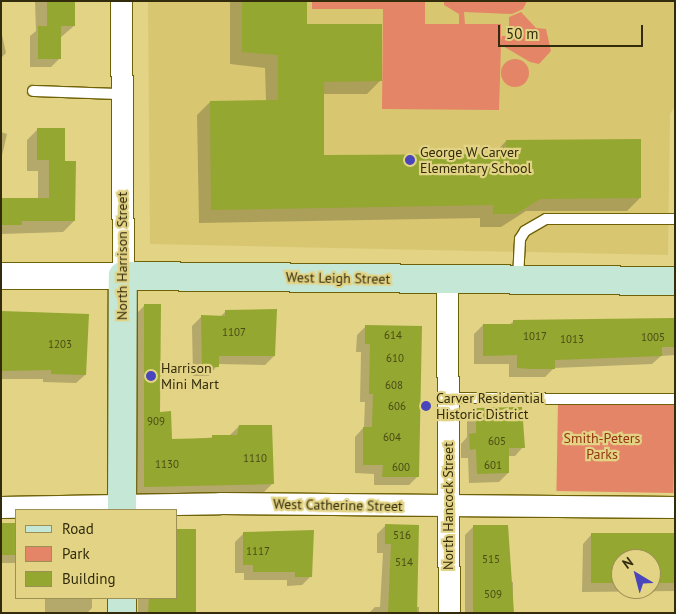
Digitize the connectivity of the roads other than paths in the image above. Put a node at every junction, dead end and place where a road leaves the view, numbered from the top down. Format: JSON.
{"nodes":[{"id":1,"x":121,"y":1,"type":"edge"},
{"id":2,"x":33,"y":91,"type":"dead end"},
{"id":3,"x":119,"y":94,"type":"junction"},
{"id":4,"x":675,"y":219,"type":"edge"},
{"id":5,"x":1,"y":276,"type":"edge"},
{"id":6,"x":123,"y":276,"type":"junction"},
{"id":7,"x":447,"y":279,"type":"junction"},
{"id":8,"x":518,"y":280,"type":"junction"},
{"id":9,"x":675,"y":281,"type":"edge"},
{"id":10,"x":448,"y":398,"type":"junction"},
{"id":11,"x":675,"y":399,"type":"edge"},
{"id":12,"x":1,"y":507,"type":"edge"},
{"id":13,"x":448,"y":507,"type":"junction"},
{"id":14,"x":675,"y":507,"type":"edge"},
{"id":15,"x":122,"y":508,"type":"edge"},
{"id":16,"x":122,"y":599,"type":"edge"},
{"id":17,"x":122,"y":613,"type":"edge"},
{"id":18,"x":449,"y":613,"type":"edge"}],
"edges":[{"from":1,"to":3,"type":"street","name":"North Harrison Street"},
{"from":2,"to":3,"type":"lane"},
{"from":3,"to":6,"type":"street","name":"North Harrison Street"},
{"from":4,"to":8,"type":"lane"},
{"from":5,"to":6,"type":"street","name":"West Leigh Street"},
{"from":6,"to":7,"type":"main road","name":"West Leigh Street"},
{"from":6,"to":15,"type":"main road","name":"North Harrison Street"},
{"from":7,"to":8,"type":"main road","name":"West Leigh Street"},
{"from":7,"to":10,"type":"street","name":"North Hancock Street"},
{"from":8,"to":9,"type":"main road","name":"West Leigh Street"},
{"from":10,"to":11,"type":"lane"},
{"from":10,"to":13,"type":"street","name":"North Hancock Street"},
{"from":12,"to":15,"type":"street","name":"West Catherine Street"},
{"from":13,"to":14,"type":"street","name":"West Catherine Street"},
{"from":13,"to":15,"type":"street","name":"West Catherine Street"},
{"from":13,"to":18,"type":"street","name":"North Hancock Street"},
{"from":16,"to":17,"type":"main road"}]}
